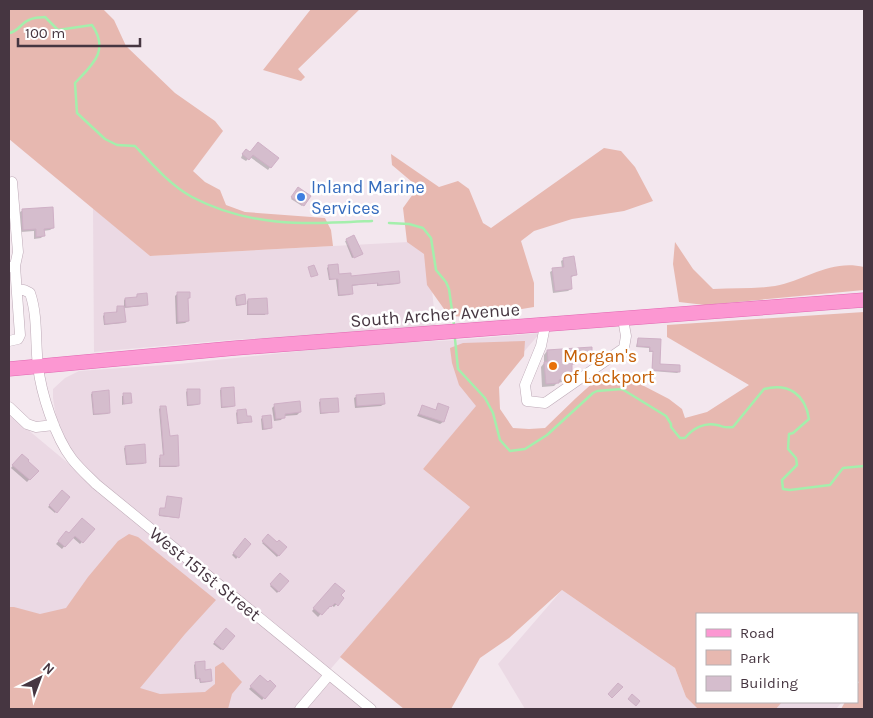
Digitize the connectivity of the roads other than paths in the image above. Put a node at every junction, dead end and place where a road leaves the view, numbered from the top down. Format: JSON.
{"nodes":[{"id":1,"x":12,"y":182,"type":"dead end"},
{"id":2,"x":11,"y":198,"type":"edge"},
{"id":3,"x":12,"y":218,"type":"edge"},
{"id":4,"x":12,"y":266,"type":"edge"},
{"id":5,"x":18,"y":290,"type":"junction"},
{"id":6,"x":864,"y":300,"type":"edge"},
{"id":7,"x":623,"y":319,"type":"junction"},
{"id":8,"x":545,"y":326,"type":"junction"},
{"id":9,"x":9,"y":341,"type":"edge"},
{"id":10,"x":38,"y":367,"type":"junction"},
{"id":11,"x":9,"y":369,"type":"edge"},
{"id":12,"x":9,"y":407,"type":"edge"},
{"id":13,"x":54,"y":425,"type":"junction"},
{"id":14,"x":329,"y":675,"type":"junction"},
{"id":15,"x":300,"y":709,"type":"edge"},
{"id":16,"x":371,"y":709,"type":"edge"}],
"edges":[{"from":1,"to":2,"type":"street"},
{"from":2,"to":3,"type":"street"},
{"from":3,"to":4,"type":"street"},
{"from":4,"to":5,"type":"street"},
{"from":5,"to":9,"type":"street"},
{"from":5,"to":10,"type":"street","name":"West 151st Street"},
{"from":6,"to":7,"type":"main road","name":"South Archer Avenue"},
{"from":7,"to":8,"type":"main road","name":"South Archer Avenue"},
{"from":7,"to":8,"type":"street"},
{"from":8,"to":10,"type":"main road","name":"South Archer Avenue"},
{"from":10,"to":11,"type":"main road","name":"South Archer Avenue"},
{"from":10,"to":13,"type":"street","name":"West 151st Street"},
{"from":12,"to":13,"type":"street"},
{"from":13,"to":14,"type":"street","name":"West 151st Street"},
{"from":14,"to":15,"type":"street"},
{"from":14,"to":16,"type":"street","name":"West 151st Street"}]}
